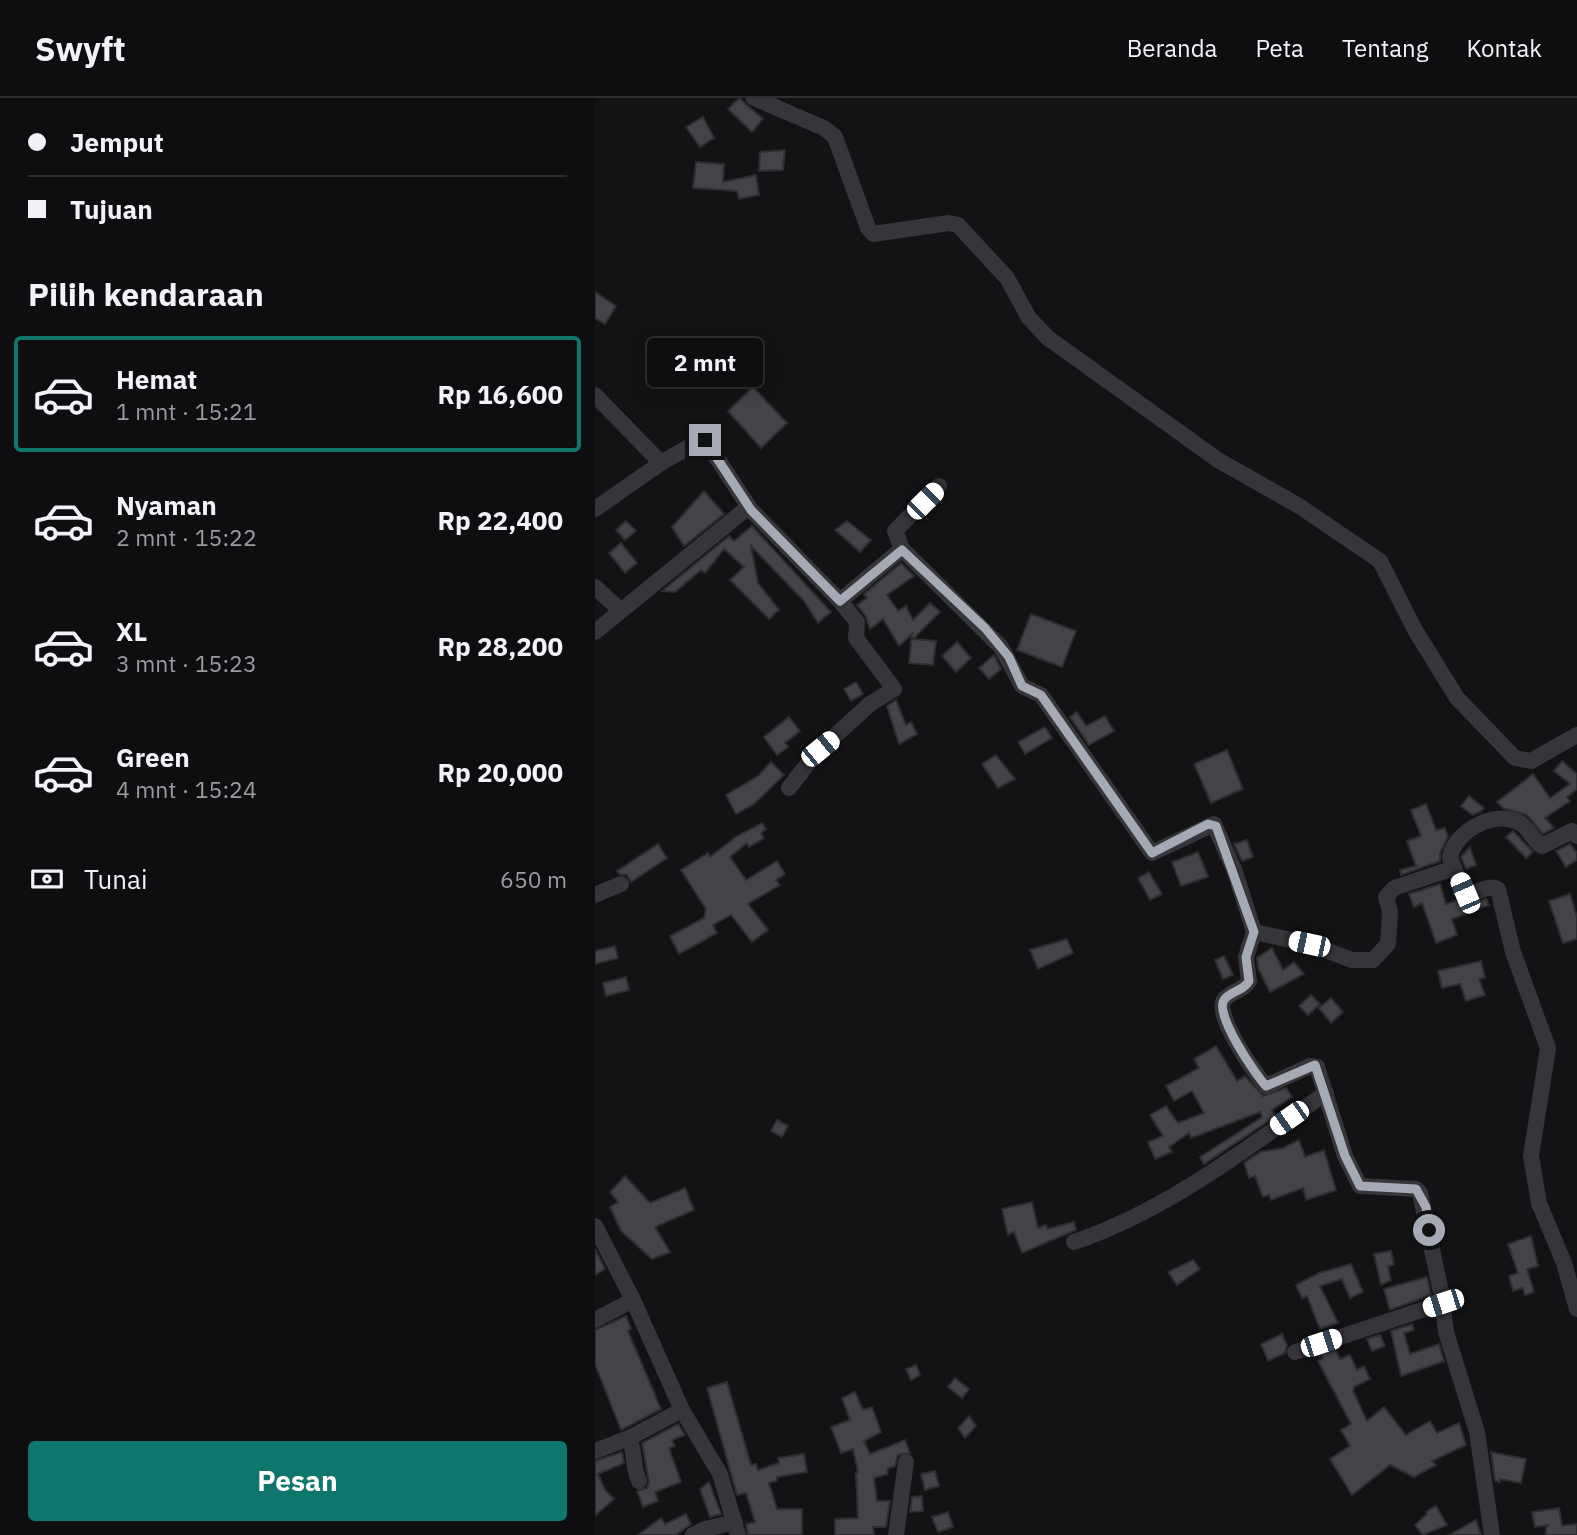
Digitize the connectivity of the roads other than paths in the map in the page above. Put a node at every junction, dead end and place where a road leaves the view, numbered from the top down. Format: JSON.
{"nodes":[{"id":1,"x":754,"y":98,"type":"edge"},
{"id":2,"x":595,"y":395,"type":"edge"},
{"id":3,"x":661,"y":463,"type":"junction"},
{"id":4,"x":939,"y":486,"type":"dead end"},
{"id":5,"x":595,"y":509,"type":"edge"},
{"id":6,"x":751,"y":510,"type":"junction"},
{"id":7,"x":902,"y":550,"type":"junction"},
{"id":8,"x":595,"y":587,"type":"edge"},
{"id":9,"x":840,"y":601,"type":"junction"},
{"id":10,"x":620,"y":610,"type":"junction"},
{"id":11,"x":595,"y":632,"type":"edge"},
{"id":12,"x":1577,"y":735,"type":"edge"},
{"id":13,"x":789,"y":788,"type":"dead end"},
{"id":14,"x":1577,"y":836,"type":"edge"},
{"id":15,"x":1454,"y":868,"type":"junction"},
{"id":16,"x":621,"y":884,"type":"dead end"},
{"id":17,"x":595,"y":895,"type":"edge"},
{"id":18,"x":1254,"y":932,"type":"junction"},
{"id":19,"x":1326,"y":1093,"type":"junction"},
{"id":20,"x":595,"y":1226,"type":"edge"},
{"id":21,"x":1074,"y":1242,"type":"dead end"},
{"id":22,"x":633,"y":1300,"type":"junction"},
{"id":23,"x":1443,"y":1303,"type":"junction"},
{"id":24,"x":1577,"y":1309,"type":"edge"},
{"id":25,"x":595,"y":1320,"type":"edge"},
{"id":26,"x":1295,"y":1352,"type":"dead end"},
{"id":27,"x":682,"y":1410,"type":"junction"},
{"id":28,"x":629,"y":1438,"type":"junction"},
{"id":29,"x":595,"y":1451,"type":"edge"},
{"id":30,"x":906,"y":1462,"type":"dead end"},
{"id":31,"x":639,"y":1481,"type":"dead end"},
{"id":32,"x":737,"y":1529,"type":"edge"},
{"id":33,"x":693,"y":1535,"type":"edge"},
{"id":34,"x":896,"y":1535,"type":"edge"},
{"id":35,"x":1492,"y":1535,"type":"edge"}],
"edges":[{"from":1,"to":12,"type":"street"},
{"from":2,"to":3,"type":"street"},
{"from":3,"to":5,"type":"street"},
{"from":3,"to":6,"type":"street"},
{"from":4,"to":7,"type":"street"},
{"from":6,"to":9,"type":"street"},
{"from":6,"to":10,"type":"street"},
{"from":7,"to":9,"type":"street"},
{"from":7,"to":18,"type":"street"},
{"from":8,"to":10,"type":"street"},
{"from":9,"to":13,"type":"street"},
{"from":10,"to":11,"type":"street"},
{"from":14,"to":15,"type":"street"},
{"from":15,"to":18,"type":"street"},
{"from":15,"to":24,"type":"street"},
{"from":16,"to":17,"type":"street"},
{"from":18,"to":19,"type":"street"},
{"from":19,"to":21,"type":"street"},
{"from":19,"to":23,"type":"street"},
{"from":20,"to":22,"type":"street"},
{"from":22,"to":25,"type":"street"},
{"from":22,"to":27,"type":"street"},
{"from":23,"to":26,"type":"street"},
{"from":23,"to":35,"type":"street"},
{"from":27,"to":28,"type":"street"},
{"from":27,"to":32,"type":"street"},
{"from":28,"to":29,"type":"street"},
{"from":28,"to":31,"type":"street"},
{"from":30,"to":34,"type":"street"},
{"from":32,"to":33,"type":"street"}]}
